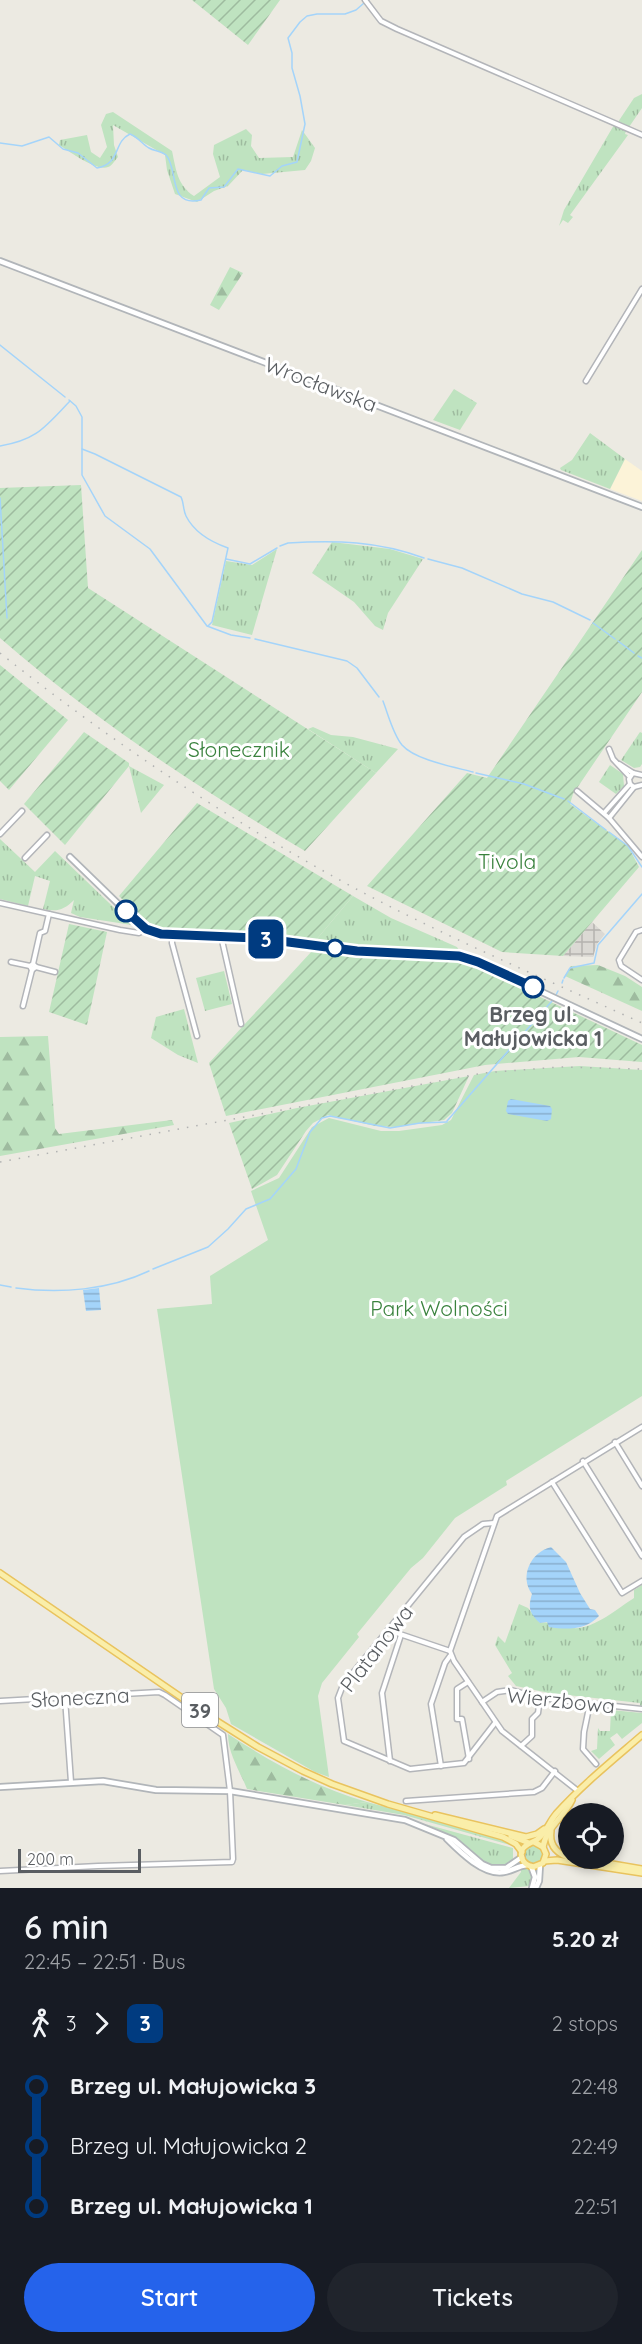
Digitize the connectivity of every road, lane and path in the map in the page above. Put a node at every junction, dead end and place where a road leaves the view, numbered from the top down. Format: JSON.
{"nodes":[{"id":1,"x":365,"y":0,"type":"edge"},
{"id":2,"x":642,"y":135,"type":"edge"},
{"id":3,"x":0,"y":261,"type":"edge"},
{"id":4,"x":642,"y":289,"type":"edge"},
{"id":5,"x":585,"y":381,"type":"dead end"},
{"id":6,"x":642,"y":507,"type":"edge"},
{"id":7,"x":609,"y":749,"type":"dead end"},
{"id":8,"x":642,"y":768,"type":"edge"},
{"id":9,"x":636,"y":774,"type":"edge"},
{"id":10,"x":642,"y":785,"type":"edge"},
{"id":11,"x":632,"y":786,"type":"junction"},
{"id":12,"x":577,"y":791,"type":"dead end"},
{"id":13,"x":22,"y":811,"type":"dead end"},
{"id":14,"x":604,"y":813,"type":"junction"},
{"id":15,"x":609,"y":818,"type":"junction"},
{"id":16,"x":0,"y":834,"type":"edge"},
{"id":17,"x":47,"y":835,"type":"dead end"},
{"id":18,"x":642,"y":856,"type":"edge"},
{"id":19,"x":70,"y":857,"type":"dead end"},
{"id":20,"x":25,"y":858,"type":"dead end"},
{"id":21,"x":0,"y":903,"type":"edge"},
{"id":22,"x":49,"y":914,"type":"junction"},
{"id":23,"x":146,"y":929,"type":"junction"},
{"id":24,"x":642,"y":930,"type":"edge"},
{"id":25,"x":172,"y":935,"type":"junction"},
{"id":26,"x":221,"y":936,"type":"junction"},
{"id":27,"x":11,"y":962,"type":"dead end"},
{"id":28,"x":33,"y":967,"type":"junction"},
{"id":29,"x":55,"y":972,"type":"dead end"},
{"id":30,"x":642,"y":980,"type":"edge"},
{"id":31,"x":24,"y":1006,"type":"dead end"},
{"id":32,"x":241,"y":1024,"type":"dead end"},
{"id":33,"x":197,"y":1036,"type":"dead end"},
{"id":34,"x":642,"y":1039,"type":"edge"},
{"id":35,"x":642,"y":1427,"type":"edge"},
{"id":36,"x":615,"y":1442,"type":"junction"},
{"id":37,"x":583,"y":1461,"type":"junction"},
{"id":38,"x":552,"y":1482,"type":"junction"},
{"id":39,"x":642,"y":1486,"type":"edge"},
{"id":40,"x":494,"y":1523,"type":"junction"},
{"id":41,"x":642,"y":1556,"type":"edge"},
{"id":42,"x":0,"y":1574,"type":"edge"},
{"id":43,"x":642,"y":1581,"type":"edge"},
{"id":44,"x":388,"y":1630,"type":"junction"},
{"id":45,"x":401,"y":1635,"type":"junction"},
{"id":46,"x":450,"y":1653,"type":"junction"},
{"id":47,"x":468,"y":1682,"type":"junction"},
{"id":48,"x":65,"y":1698,"type":"junction"},
{"id":49,"x":540,"y":1698,"type":"junction"},
{"id":50,"x":0,"y":1701,"type":"edge"},
{"id":51,"x":482,"y":1702,"type":"junction"},
{"id":52,"x":590,"y":1703,"type":"junction"},
{"id":53,"x":642,"y":1709,"type":"edge"},
{"id":54,"x":495,"y":1723,"type":"junction"},
{"id":55,"x":642,"y":1735,"type":"edge"},
{"id":56,"x":521,"y":1746,"type":"junction"},
{"id":57,"x":469,"y":1759,"type":"junction"},
{"id":58,"x":390,"y":1761,"type":"junction"},
{"id":59,"x":596,"y":1764,"type":"dead end"},
{"id":60,"x":441,"y":1767,"type":"junction"},
{"id":61,"x":555,"y":1771,"type":"junction"},
{"id":62,"x":71,"y":1782,"type":"junction"},
{"id":63,"x":0,"y":1787,"type":"edge"},
{"id":64,"x":230,"y":1791,"type":"junction"},
{"id":65,"x":579,"y":1792,"type":"junction"},
{"id":66,"x":406,"y":1801,"type":"dead end"},
{"id":67,"x":417,"y":1813,"type":"junction"},
{"id":68,"x":549,"y":1827,"type":"junction"},
{"id":69,"x":500,"y":1831,"type":"junction"},
{"id":70,"x":445,"y":1837,"type":"junction"},
{"id":71,"x":531,"y":1843,"type":"junction"},
{"id":72,"x":544,"y":1849,"type":"junction"},
{"id":73,"x":558,"y":1853,"type":"edge"},
{"id":74,"x":522,"y":1854,"type":"junction"},
{"id":75,"x":558,"y":1856,"type":"edge"},
{"id":76,"x":542,"y":1863,"type":"junction"},
{"id":77,"x":529,"y":1866,"type":"junction"},
{"id":78,"x":624,"y":1867,"type":"edge"},
{"id":79,"x":0,"y":1871,"type":"edge"},
{"id":80,"x":642,"y":1871,"type":"edge"},
{"id":81,"x":531,"y":1888,"type":"edge"},
{"id":82,"x":536,"y":1888,"type":"edge"}],
"edges":[{"from":1,"to":2,"type":"street"},
{"from":3,"to":6,"type":"street","name":"Wrocławska"},
{"from":4,"to":5,"type":"street"},
{"from":7,"to":9,"type":"street"},
{"from":8,"to":9,"type":"street"},
{"from":9,"to":11,"type":"street"},
{"from":10,"to":11,"type":"street"},
{"from":11,"to":14,"type":"street"},
{"from":11,"to":15,"type":"street"},
{"from":12,"to":14,"type":"street"},
{"from":13,"to":16,"type":"street"},
{"from":14,"to":15,"type":"street"},
{"from":15,"to":18,"type":"street"},
{"from":17,"to":20,"type":"street"},
{"from":19,"to":23,"type":"street"},
{"from":21,"to":22,"type":"street"},
{"from":22,"to":23,"type":"street"},
{"from":22,"to":28,"type":"street"},
{"from":23,"to":25,"type":"street"},
{"from":24,"to":30,"type":"street"},
{"from":25,"to":26,"type":"street"},
{"from":25,"to":33,"type":"street"},
{"from":26,"to":32,"type":"street"},
{"from":26,"to":34,"type":"street"},
{"from":27,"to":28,"type":"street"},
{"from":28,"to":29,"type":"street"},
{"from":28,"to":31,"type":"street"},
{"from":35,"to":36,"type":"street"},
{"from":36,"to":37,"type":"street"},
{"from":36,"to":39,"type":"street"},
{"from":37,"to":38,"type":"street"},
{"from":37,"to":41,"type":"street"},
{"from":38,"to":40,"type":"street"},
{"from":38,"to":43,"type":"street"},
{"from":40,"to":44,"type":"street","name":"Platanowa"},
{"from":40,"to":46,"type":"street"},
{"from":42,"to":67,"type":"main road","number":"39"},
{"from":44,"to":45,"type":"street"},
{"from":44,"to":58,"type":"street","name":"Platanowa"},
{"from":45,"to":46,"type":"street"},
{"from":45,"to":58,"type":"street"},
{"from":46,"to":47,"type":"street"},
{"from":46,"to":60,"type":"street"},
{"from":47,"to":51,"type":"street"},
{"from":47,"to":57,"type":"street"},
{"from":48,"to":50,"type":"street","name":"Słoneczna"},
{"from":48,"to":62,"type":"street"},
{"from":48,"to":64,"type":"street","name":"Słoneczna"},
{"from":49,"to":51,"type":"street","name":"Wierzbowa"},
{"from":49,"to":52,"type":"street","name":"Wierzbowa"},
{"from":49,"to":56,"type":"street"},
{"from":51,"to":54,"type":"street"},
{"from":52,"to":53,"type":"street","name":"Wierzbowa"},
{"from":52,"to":59,"type":"street"},
{"from":54,"to":56,"type":"street"},
{"from":54,"to":57,"type":"street"},
{"from":55,"to":65,"type":"main road"},
{"from":56,"to":61,"type":"street"},
{"from":57,"to":60,"type":"street","name":"Platanowa"},
{"from":58,"to":60,"type":"street","name":"Platanowa"},
{"from":61,"to":65,"type":"street"},
{"from":61,"to":66,"type":"street"},
{"from":62,"to":63,"type":"street"},
{"from":62,"to":64,"type":"street"},
{"from":64,"to":70,"type":"street"},
{"from":64,"to":79,"type":"street"},
{"from":65,"to":68,"type":"main road"},
{"from":67,"to":69,"type":"main road","number":"39"},
{"from":67,"to":74,"type":"main road","number":"39"},
{"from":68,"to":69,"type":"main road"},
{"from":68,"to":71,"type":"main road"},
{"from":68,"to":72,"type":"main road"},
{"from":68,"to":73,"type":"main road"},
{"from":69,"to":71,"type":"main road","number":"39"},
{"from":70,"to":74,"type":"street"},
{"from":70,"to":77,"type":"street"},
{"from":71,"to":72,"type":"main road","number":"39"},
{"from":71,"to":74,"type":"main road"},
{"from":72,"to":75,"type":"main road"},
{"from":72,"to":76,"type":"main road"},
{"from":74,"to":77,"type":"main road","number":"39"},
{"from":76,"to":77,"type":"main road"},
{"from":76,"to":80,"type":"main road"},
{"from":76,"to":82,"type":"street"},
{"from":77,"to":81,"type":"street"},
{"from":78,"to":80,"type":"main road"}]}
